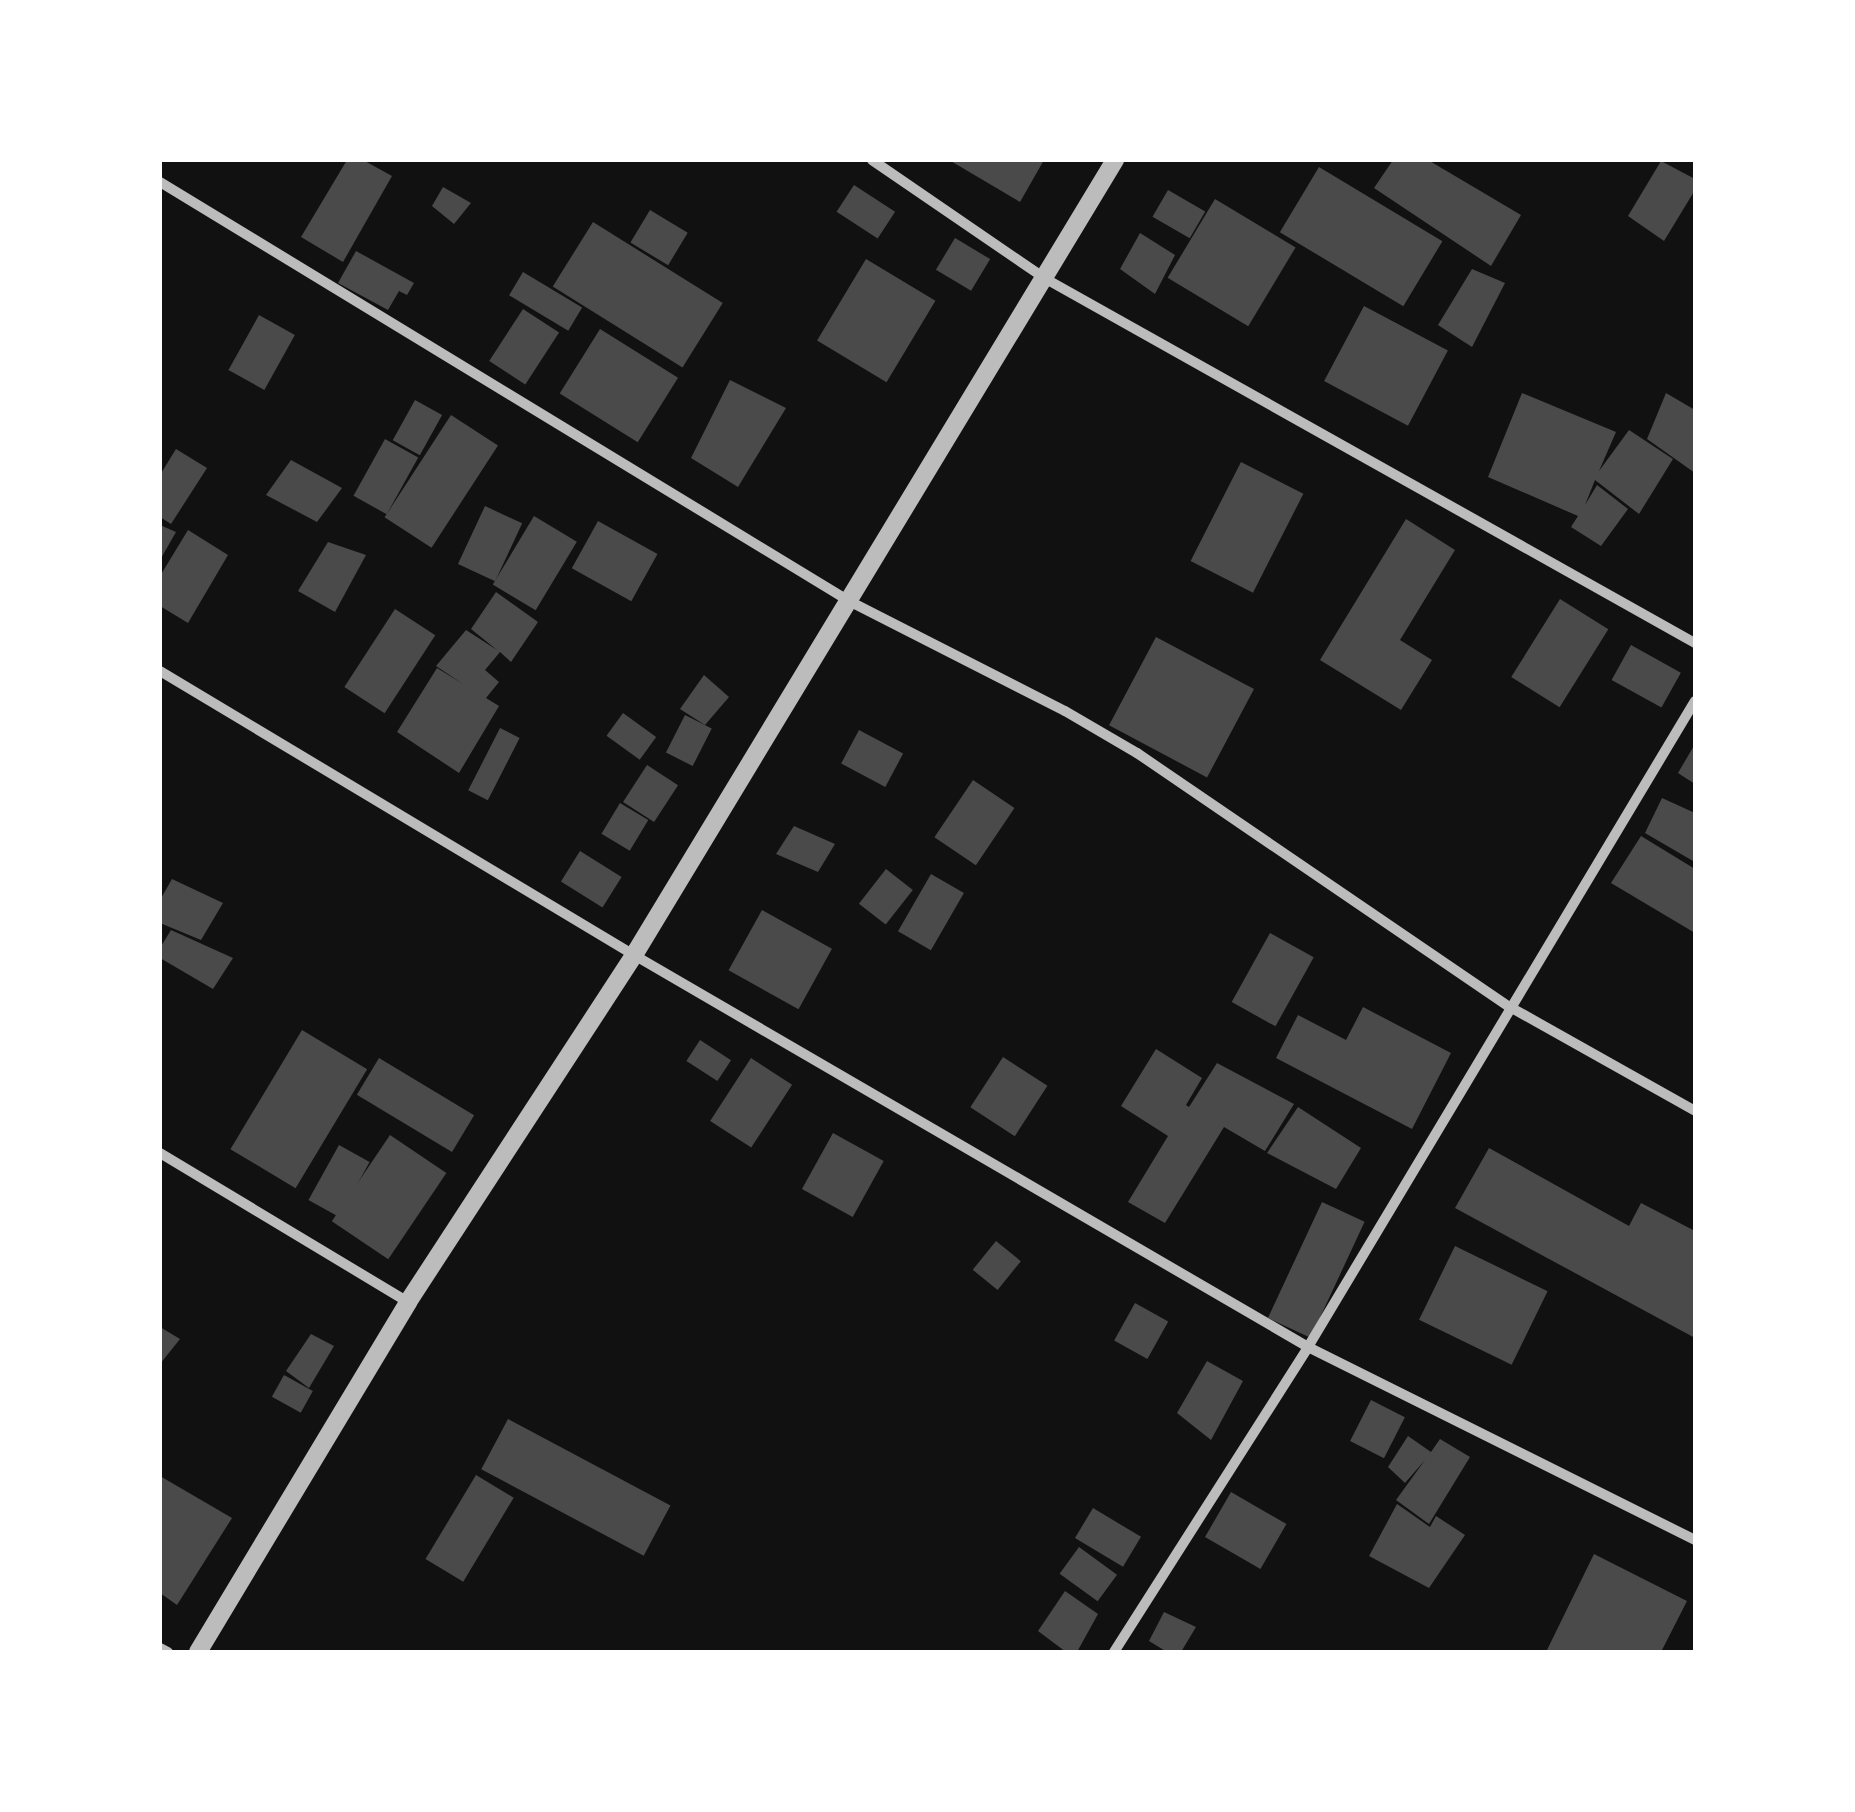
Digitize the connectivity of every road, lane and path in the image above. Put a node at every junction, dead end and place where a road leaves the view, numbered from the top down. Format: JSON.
{"nodes":[{"id":1,"x":872,"y":160,"type":"edge"},
{"id":2,"x":1115,"y":160,"type":"edge"},
{"id":3,"x":160,"y":182,"type":"edge"},
{"id":4,"x":1046,"y":279,"type":"junction"},
{"id":5,"x":849,"y":601,"type":"junction"},
{"id":6,"x":1695,"y":643,"type":"edge"},
{"id":7,"x":160,"y":670,"type":"edge"},
{"id":8,"x":1695,"y":701,"type":"edge"},
{"id":9,"x":634,"y":955,"type":"junction"},
{"id":10,"x":1510,"y":1008,"type":"junction"},
{"id":11,"x":1695,"y":1111,"type":"edge"},
{"id":12,"x":160,"y":1153,"type":"edge"},
{"id":13,"x":408,"y":1302,"type":"junction"},
{"id":14,"x":1308,"y":1347,"type":"junction"},
{"id":15,"x":1695,"y":1540,"type":"edge"},
{"id":16,"x":160,"y":1648,"type":"edge"},
{"id":17,"x":168,"y":1652,"type":"edge"},
{"id":18,"x":198,"y":1652,"type":"edge"},
{"id":19,"x":1114,"y":1652,"type":"edge"}],
"edges":[{"from":1,"to":4,"type":"street"},
{"from":2,"to":4,"type":"street"},
{"from":3,"to":5,"type":"street"},
{"from":4,"to":5,"type":"street"},
{"from":4,"to":6,"type":"street"},
{"from":5,"to":9,"type":"street"},
{"from":5,"to":10,"type":"street"},
{"from":7,"to":9,"type":"street"},
{"from":8,"to":10,"type":"street"},
{"from":9,"to":13,"type":"street"},
{"from":9,"to":14,"type":"street"},
{"from":10,"to":11,"type":"street"},
{"from":10,"to":14,"type":"street"},
{"from":12,"to":13,"type":"street"},
{"from":13,"to":18,"type":"street"},
{"from":14,"to":15,"type":"street"},
{"from":14,"to":19,"type":"street"},
{"from":16,"to":17,"type":"street"}]}
